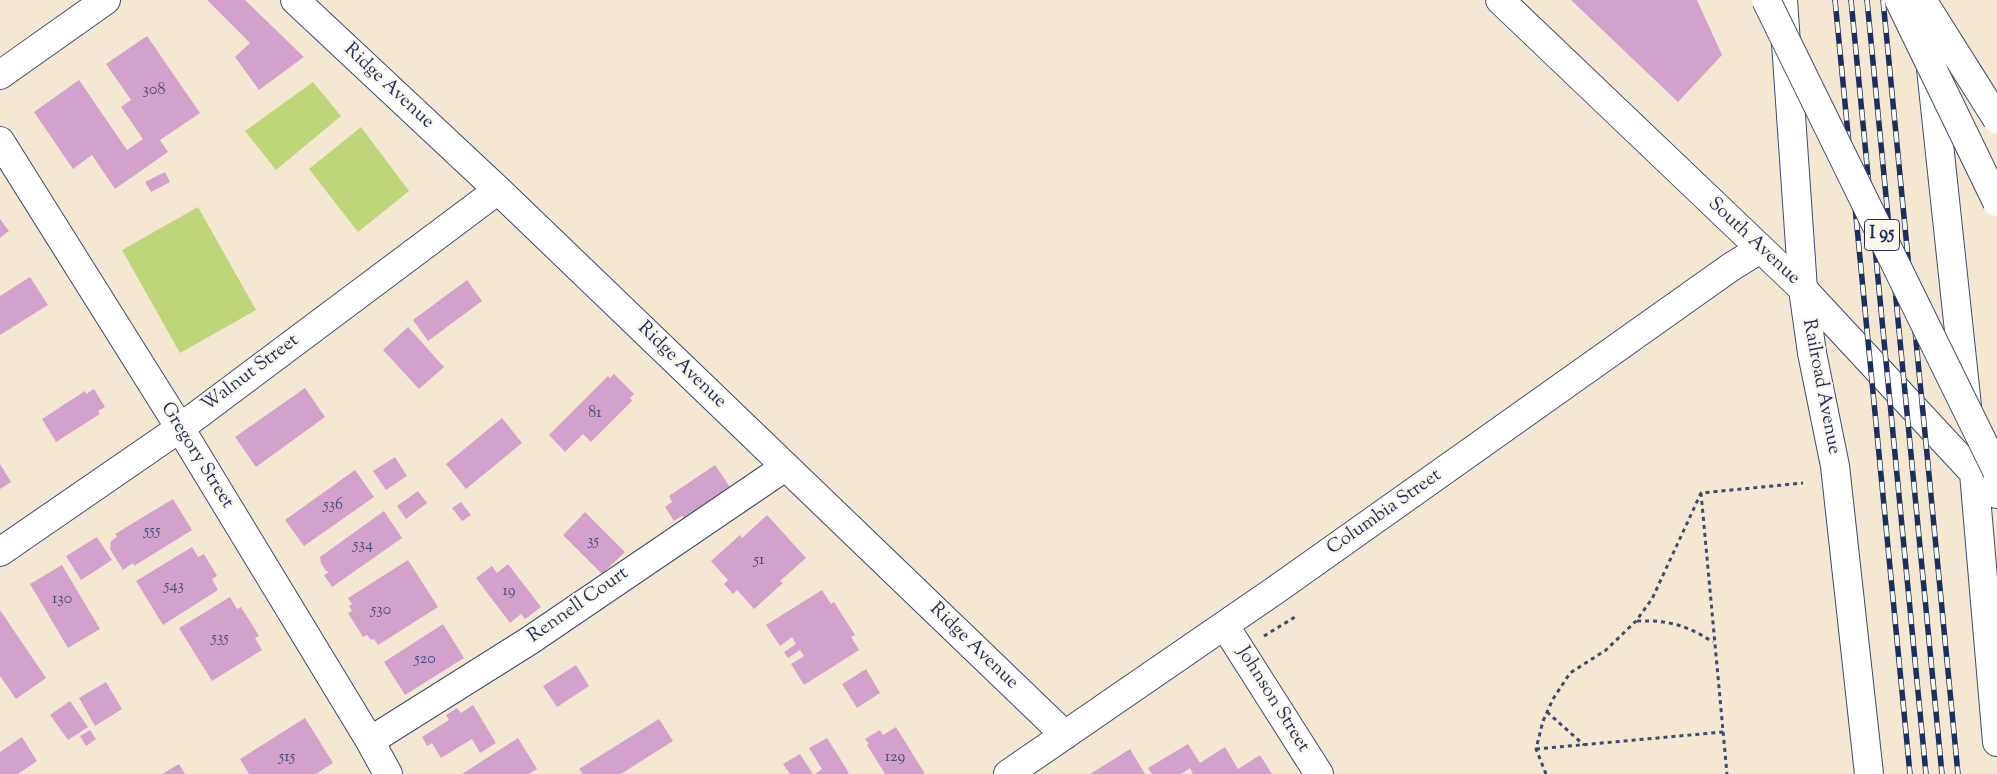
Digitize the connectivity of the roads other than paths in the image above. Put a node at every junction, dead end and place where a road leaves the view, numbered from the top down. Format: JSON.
{"nodes":[{"id":1,"x":106,"y":0,"type":"edge"},
{"id":2,"x":294,"y":0,"type":"edge"},
{"id":3,"x":1500,"y":0,"type":"edge"},
{"id":4,"x":1766,"y":0,"type":"edge"},
{"id":5,"x":1783,"y":0,"type":"edge"},
{"id":6,"x":1899,"y":0,"type":"edge"},
{"id":7,"x":1923,"y":0,"type":"edge"},
{"id":8,"x":0,"y":75,"type":"edge"},
{"id":9,"x":1997,"y":119,"type":"edge"},
{"id":10,"x":0,"y":141,"type":"edge"},
{"id":11,"x":498,"y":190,"type":"junction"},
{"id":12,"x":1997,"y":202,"type":"edge"},
{"id":13,"x":1760,"y":249,"type":"junction"},
{"id":14,"x":1802,"y":289,"type":"junction"},
{"id":15,"x":180,"y":428,"type":"junction"},
{"id":16,"x":785,"y":467,"type":"junction"},
{"id":17,"x":1985,"y":472,"type":"edge"},
{"id":18,"x":1997,"y":494,"type":"edge"},
{"id":19,"x":0,"y":552,"type":"edge"},
{"id":20,"x":1225,"y":626,"type":"junction"},
{"id":21,"x":1065,"y":736,"type":"junction"},
{"id":22,"x":370,"y":741,"type":"junction"},
{"id":23,"x":1997,"y":742,"type":"edge"},
{"id":24,"x":1024,"y":770,"type":"edge"},
{"id":25,"x":388,"y":774,"type":"edge"},
{"id":26,"x":1319,"y":774,"type":"edge"},
{"id":27,"x":1869,"y":774,"type":"edge"}],
"edges":[{"from":1,"to":8,"type":"main road"},
{"from":2,"to":11,"type":"main road","name":"Ridge Avenue"},
{"from":3,"to":13,"type":"main road","name":"South Avenue"},
{"from":4,"to":17,"type":"main road","number":"I 95","bridge":true},
{"from":5,"to":14,"type":"main road","name":"Railroad Avenue"},
{"from":6,"to":12,"type":"main road","bridge":true},
{"from":7,"to":9,"type":"main road","bridge":true},
{"from":7,"to":17,"type":"main road"},
{"from":10,"to":15,"type":"main road","name":"Gregory Street"},
{"from":11,"to":15,"type":"main road","name":"Walnut Street"},
{"from":11,"to":16,"type":"main road","name":"Ridge Avenue"},
{"from":13,"to":14,"type":"main road","name":"South Avenue"},
{"from":13,"to":20,"type":"main road","name":"Columbia Street"},
{"from":14,"to":17,"type":"main road","name":"South Avenue"},
{"from":14,"to":27,"type":"main road","name":"Railroad Avenue"},
{"from":15,"to":19,"type":"main road","name":"Walnut Street"},
{"from":15,"to":22,"type":"main road","name":"Gregory Street"},
{"from":16,"to":21,"type":"main road","name":"Ridge Avenue"},
{"from":16,"to":22,"type":"main road","name":"Rennell Court"},
{"from":17,"to":18,"type":"main road","name":"South Avenue"},
{"from":17,"to":23,"type":"main road"},
{"from":20,"to":21,"type":"main road","name":"Columbia Street"},
{"from":20,"to":26,"type":"main road","name":"Johnson Street"},
{"from":21,"to":24,"type":"main road","name":"Columbia Street"},
{"from":22,"to":25,"type":"main road","name":"Gregory Street"}]}
